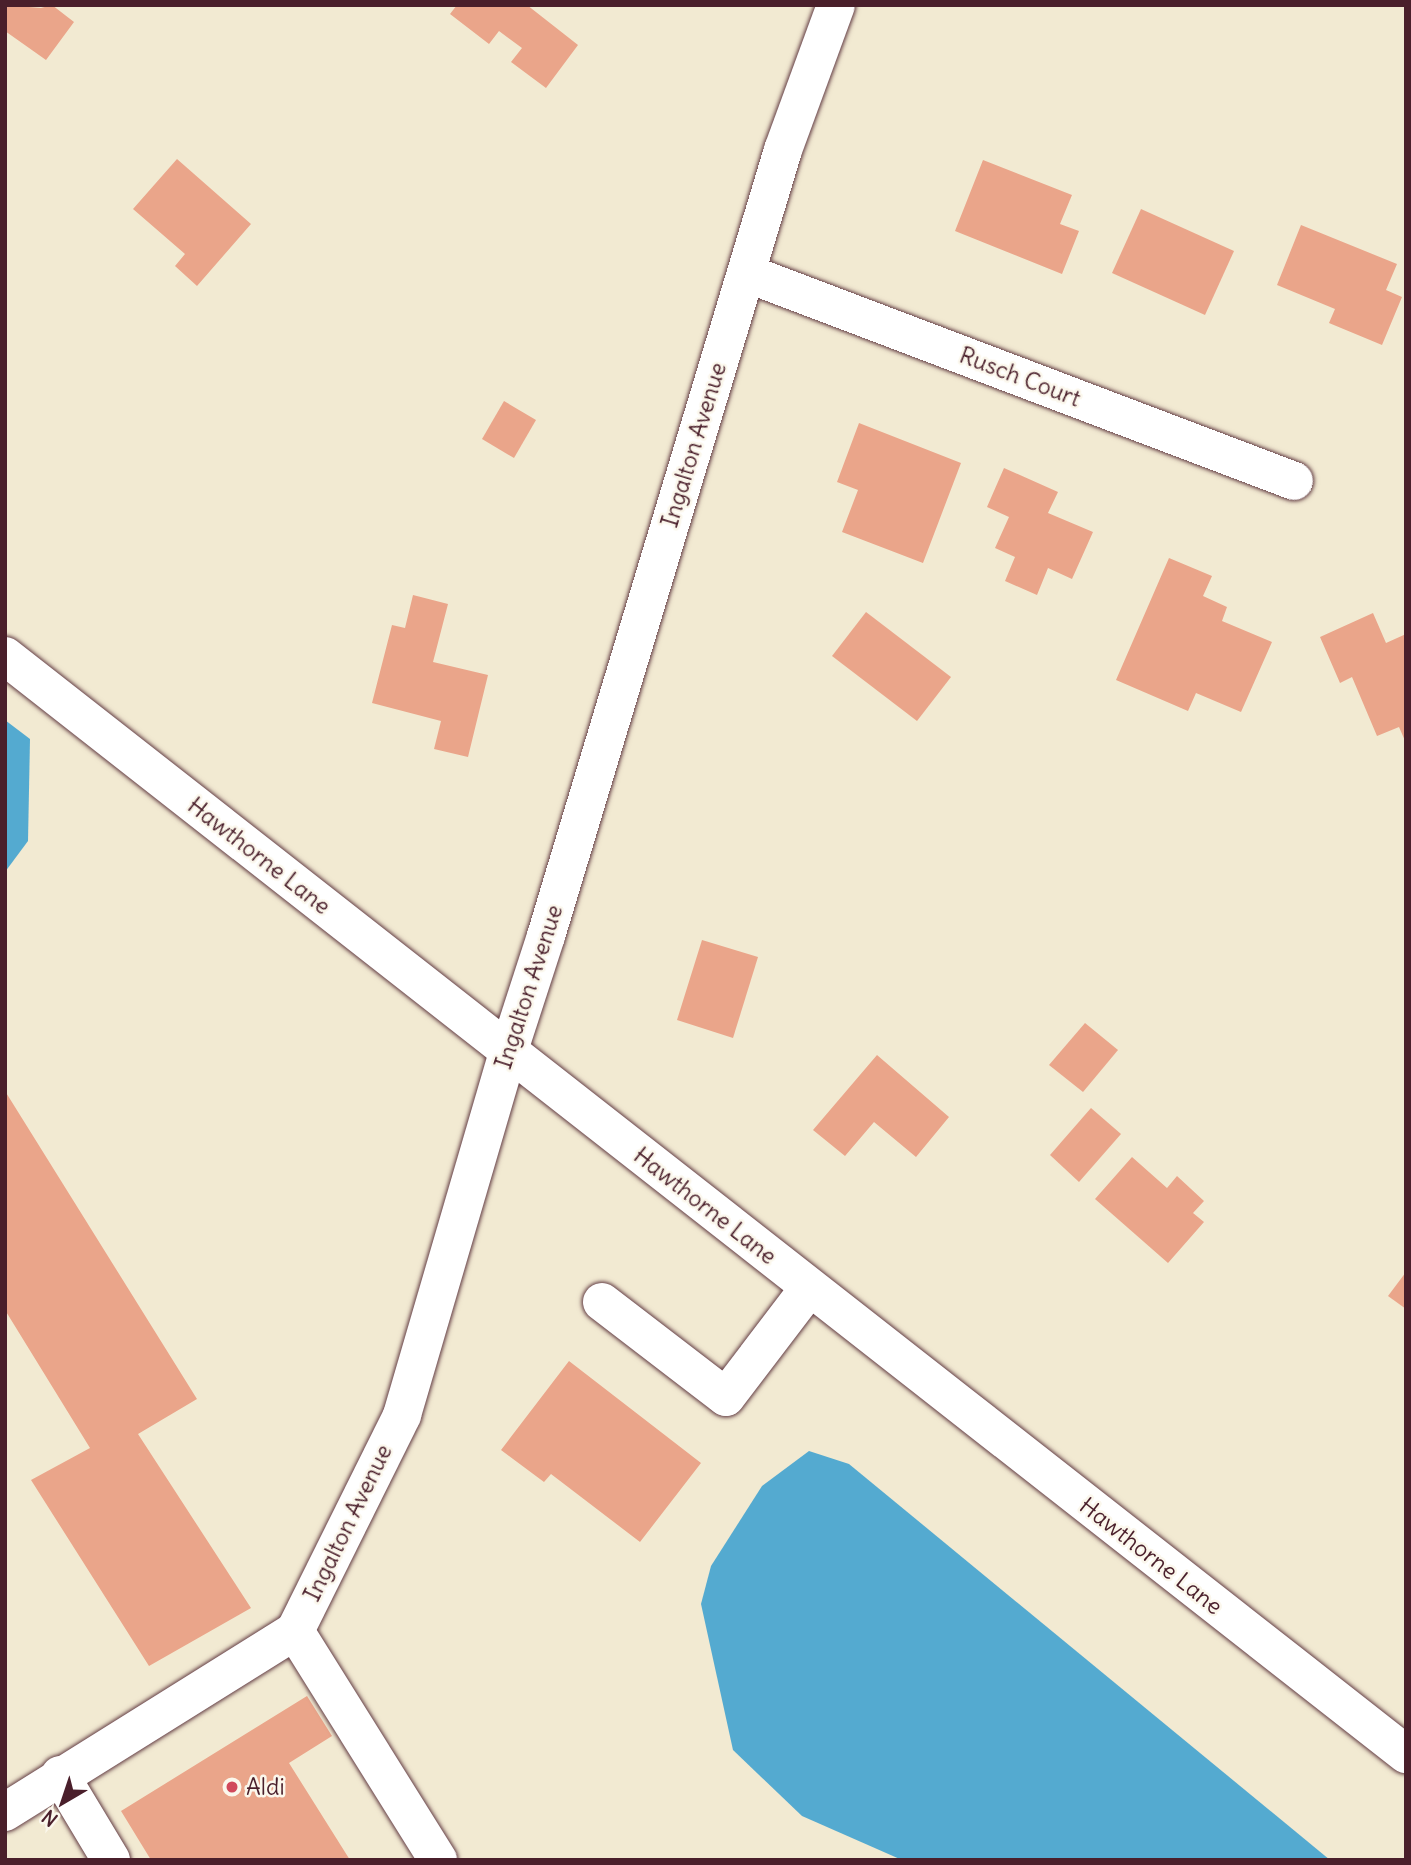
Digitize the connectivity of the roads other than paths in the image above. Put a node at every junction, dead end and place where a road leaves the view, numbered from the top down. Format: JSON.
{"nodes":[{"id":1,"x":836,"y":5,"type":"edge"},
{"id":2,"x":746,"y":273,"type":"junction"},
{"id":3,"x":1294,"y":481,"type":"dead end"},
{"id":4,"x":5,"y":656,"type":"edge"},
{"id":5,"x":508,"y":1052,"type":"junction"},
{"id":6,"x":809,"y":1288,"type":"junction"},
{"id":7,"x":602,"y":1302,"type":"dead end"},
{"id":8,"x":295,"y":1630,"type":"junction"},
{"id":9,"x":1406,"y":1755,"type":"edge"},
{"id":10,"x":61,"y":1775,"type":"junction"},
{"id":11,"x":5,"y":1812,"type":"edge"},
{"id":12,"x":111,"y":1860,"type":"edge"},
{"id":13,"x":439,"y":1860,"type":"edge"}],
"edges":[{"from":1,"to":2,"type":"street","name":"Ingalton Avenue"},
{"from":2,"to":3,"type":"street","name":"Rusch Court"},
{"from":2,"to":5,"type":"street","name":"Ingalton Avenue"},
{"from":4,"to":5,"type":"street","name":"Hawthorne Lane"},
{"from":5,"to":6,"type":"street","name":"Hawthorne Lane"},
{"from":5,"to":8,"type":"street","name":"Ingalton Avenue"},
{"from":6,"to":7,"type":"street"},
{"from":6,"to":9,"type":"street","name":"Hawthorne Lane"},
{"from":8,"to":10,"type":"street"},
{"from":8,"to":13,"type":"street"},
{"from":10,"to":11,"type":"street"},
{"from":10,"to":12,"type":"street"}]}
